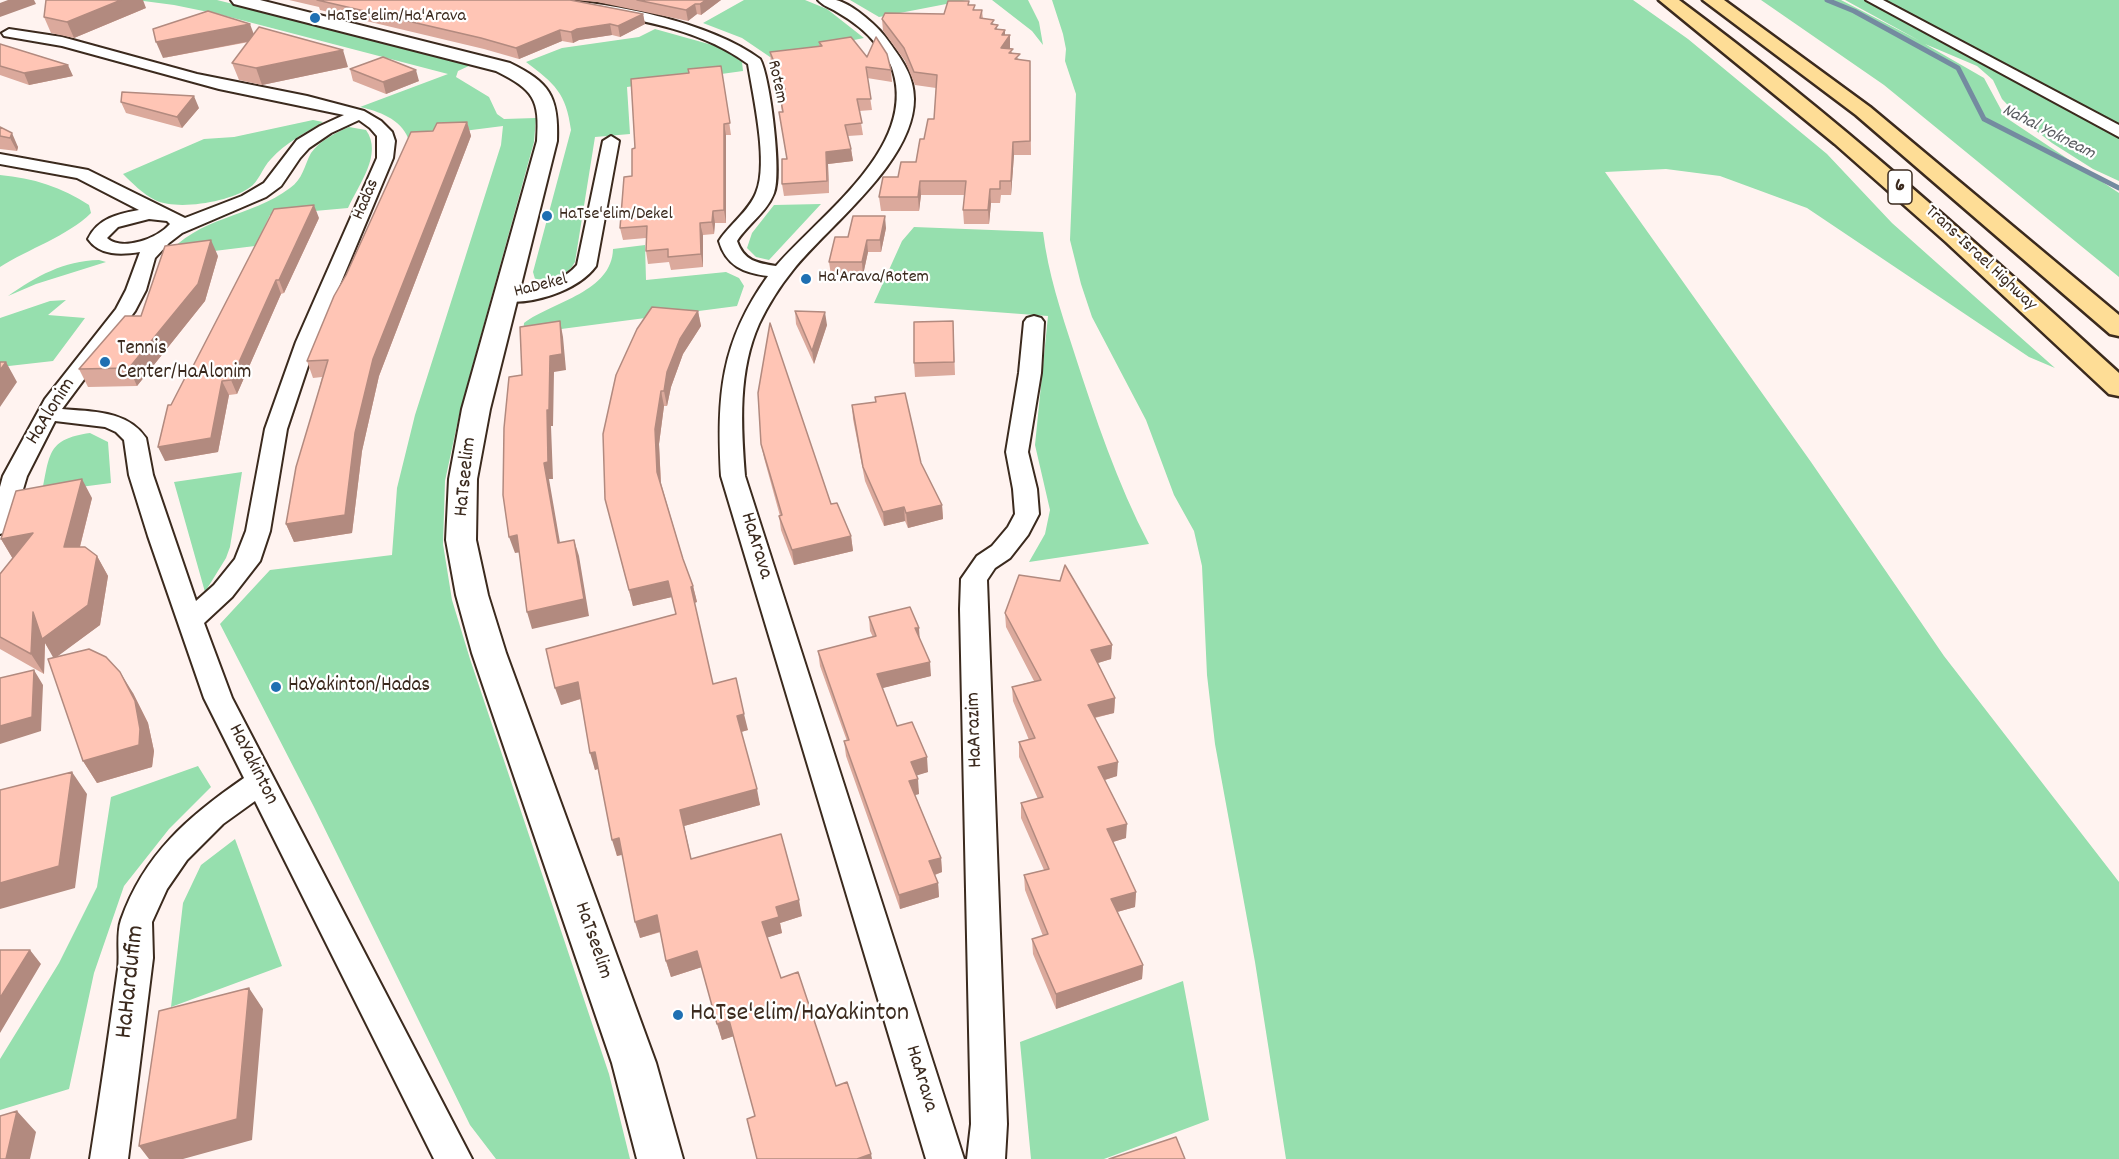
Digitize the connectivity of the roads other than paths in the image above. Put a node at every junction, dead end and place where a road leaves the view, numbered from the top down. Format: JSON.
{"nodes":[{"id":1,"x":240,"y":0,"type":"edge"},
{"id":2,"x":551,"y":0,"type":"edge"},
{"id":3,"x":825,"y":0,"type":"edge"},
{"id":4,"x":1668,"y":0,"type":"edge"},
{"id":5,"x":1712,"y":0,"type":"edge"},
{"id":6,"x":1873,"y":0,"type":"edge"},
{"id":7,"x":9,"y":33,"type":"dead end"},
{"id":8,"x":358,"y":115,"type":"junction"},
{"id":9,"x":2119,"y":132,"type":"edge"},
{"id":10,"x":611,"y":141,"type":"dead end"},
{"id":11,"x":0,"y":159,"type":"edge"},
{"id":12,"x":112,"y":190,"type":"junction"},
{"id":13,"x":111,"y":224,"type":"junction"},
{"id":14,"x":168,"y":224,"type":"junction"},
{"id":15,"x":115,"y":248,"type":"junction"},
{"id":16,"x":782,"y":272,"type":"junction"},
{"id":17,"x":139,"y":277,"type":"junction"},
{"id":18,"x":506,"y":296,"type":"junction"},
{"id":19,"x":1034,"y":322,"type":"dead end"},
{"id":20,"x":2119,"y":328,"type":"edge"},
{"id":21,"x":2119,"y":388,"type":"edge"},
{"id":22,"x":48,"y":414,"type":"junction"},
{"id":23,"x":0,"y":526,"type":"edge"},
{"id":24,"x":191,"y":620,"type":"junction"},
{"id":25,"x":261,"y":781,"type":"junction"},
{"id":26,"x":109,"y":1159,"type":"edge"},
{"id":27,"x":453,"y":1159,"type":"edge"},
{"id":28,"x":660,"y":1159,"type":"edge"},
{"id":29,"x":945,"y":1159,"type":"edge"},
{"id":30,"x":986,"y":1159,"type":"edge"}],
"edges":[{"from":1,"to":18,"type":"street","name":"HaTseelim"},
{"from":2,"to":16,"type":"street","name":"Rotem"},
{"from":3,"to":16,"type":"street","name":"HaArava"},
{"from":4,"to":21,"type":"highway","name":"Trans-Israel Highway","number":"6"},
{"from":5,"to":20,"type":"highway","name":"Trans-Israel Highway","number":"6"},
{"from":6,"to":9,"type":"street"},
{"from":7,"to":8,"type":"street","name":"Hadas"},
{"from":8,"to":14,"type":"street"},
{"from":8,"to":24,"type":"street","name":"Hadas"},
{"from":10,"to":18,"type":"street","name":"HaDekel"},
{"from":11,"to":12,"type":"street"},
{"from":12,"to":13,"type":"street"},
{"from":12,"to":14,"type":"street"},
{"from":13,"to":14,"type":"street"},
{"from":13,"to":15,"type":"street"},
{"from":14,"to":15,"type":"street"},
{"from":14,"to":17,"type":"street","name":"HaAlonim"},
{"from":15,"to":17,"type":"street"},
{"from":16,"to":29,"type":"street","name":"HaArava"},
{"from":17,"to":22,"type":"street","name":"HaAlonim"},
{"from":18,"to":28,"type":"street","name":"HaTseelim"},
{"from":19,"to":30,"type":"street","name":"HaArazim"},
{"from":22,"to":23,"type":"street","name":"HaAlonim"},
{"from":22,"to":24,"type":"street","name":"HaYakinton"},
{"from":24,"to":25,"type":"street","name":"HaYakinton"},
{"from":25,"to":26,"type":"street","name":"HaHardufim"},
{"from":25,"to":27,"type":"street","name":"HaYakinton"}]}
